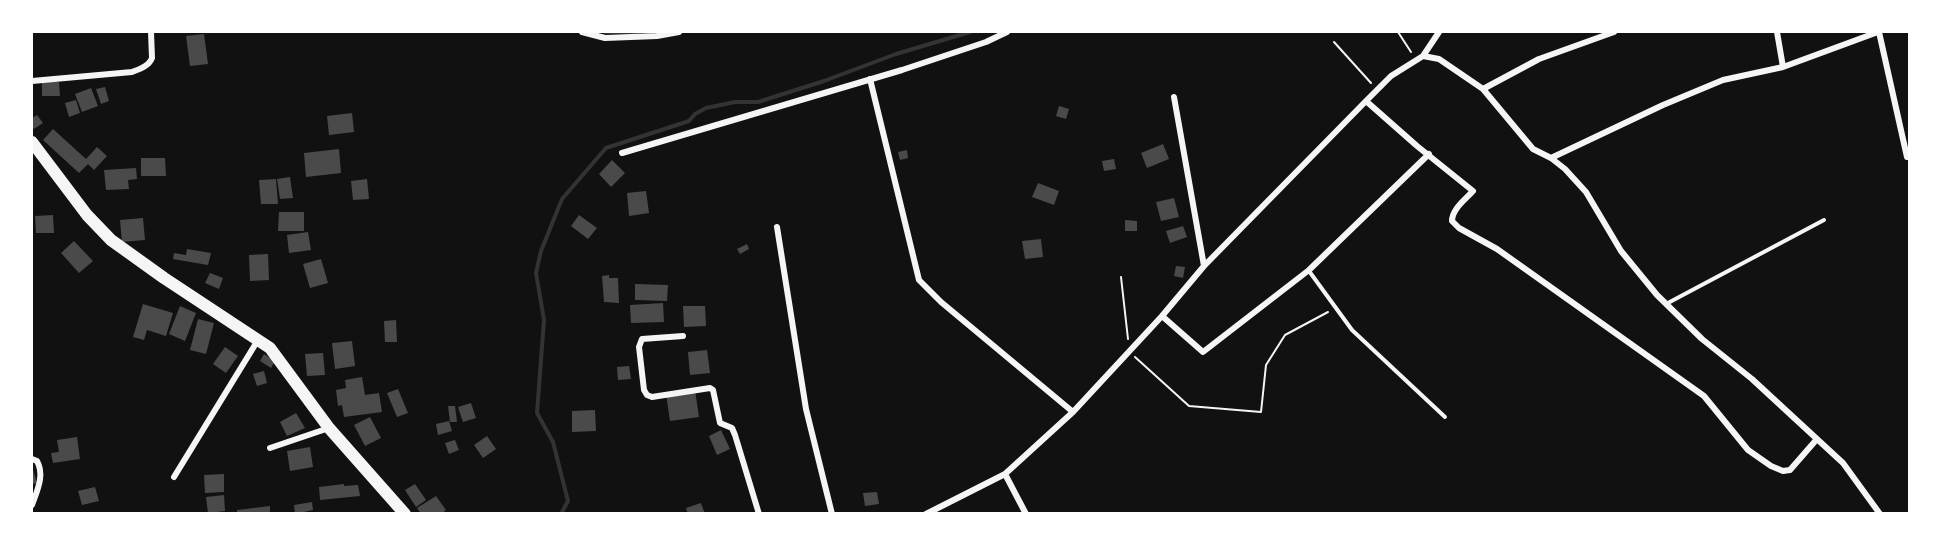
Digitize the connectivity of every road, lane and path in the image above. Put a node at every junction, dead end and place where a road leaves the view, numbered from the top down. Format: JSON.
{"nodes":[{"id":1,"x":151,"y":32,"type":"edge"},
{"id":2,"x":582,"y":32,"type":"edge"},
{"id":3,"x":679,"y":32,"type":"edge"},
{"id":4,"x":1007,"y":32,"type":"edge"},
{"id":5,"x":1398,"y":32,"type":"edge"},
{"id":6,"x":1439,"y":32,"type":"edge"},
{"id":7,"x":1614,"y":32,"type":"edge"},
{"id":8,"x":1777,"y":32,"type":"edge"},
{"id":9,"x":1878,"y":32,"type":"edge"},
{"id":10,"x":1334,"y":42,"type":"dead end"},
{"id":11,"x":1423,"y":56,"type":"junction"},
{"id":12,"x":1416,"y":60,"type":"junction"},
{"id":13,"x":1783,"y":67,"type":"junction"},
{"id":14,"x":870,"y":80,"type":"junction"},
{"id":15,"x":32,"y":81,"type":"edge"},
{"id":16,"x":1483,"y":89,"type":"junction"},
{"id":17,"x":1377,"y":90,"type":"junction"},
{"id":18,"x":1174,"y":97,"type":"dead end"},
{"id":19,"x":1366,"y":101,"type":"junction"},
{"id":20,"x":32,"y":142,"type":"edge"},
{"id":21,"x":622,"y":153,"type":"dead end"},
{"id":22,"x":1429,"y":154,"type":"junction"},
{"id":23,"x":1906,"y":157,"type":"dead end"},
{"id":24,"x":1551,"y":158,"type":"junction"},
{"id":25,"x":1824,"y":220,"type":"dead end"},
{"id":26,"x":777,"y":227,"type":"dead end"},
{"id":27,"x":1204,"y":266,"type":"junction"},
{"id":28,"x":1309,"y":270,"type":"junction"},
{"id":29,"x":1121,"y":277,"type":"dead end"},
{"id":30,"x":1666,"y":304,"type":"junction"},
{"id":31,"x":1336,"y":308,"type":"junction"},
{"id":32,"x":1162,"y":316,"type":"junction"},
{"id":33,"x":683,"y":336,"type":"dead end"},
{"id":34,"x":258,"y":340,"type":"junction"},
{"id":35,"x":1129,"y":352,"type":"junction"},
{"id":36,"x":1073,"y":412,"type":"junction"},
{"id":37,"x":1445,"y":417,"type":"dead end"},
{"id":38,"x":329,"y":428,"type":"junction"},
{"id":39,"x":1817,"y":439,"type":"junction"},
{"id":40,"x":270,"y":448,"type":"dead end"},
{"id":41,"x":32,"y":459,"type":"edge"},
{"id":42,"x":1005,"y":474,"type":"junction"},
{"id":43,"x":174,"y":477,"type":"dead end"},
{"id":44,"x":32,"y":505,"type":"edge"},
{"id":45,"x":405,"y":513,"type":"edge"},
{"id":46,"x":759,"y":513,"type":"edge"},
{"id":47,"x":832,"y":513,"type":"edge"},
{"id":48,"x":926,"y":513,"type":"edge"},
{"id":49,"x":1026,"y":513,"type":"edge"},
{"id":50,"x":1880,"y":513,"type":"edge"}],
"edges":[{"from":1,"to":15,"type":"street"},
{"from":2,"to":3,"type":"street"},
{"from":4,"to":14,"type":"street"},
{"from":5,"to":12,"type":"path"},
{"from":6,"to":11,"type":"street"},
{"from":7,"to":16,"type":"street"},
{"from":8,"to":13,"type":"street"},
{"from":9,"to":13,"type":"street"},
{"from":9,"to":23,"type":"street"},
{"from":10,"to":17,"type":"path"},
{"from":11,"to":12,"type":"street"},
{"from":11,"to":16,"type":"street"},
{"from":12,"to":17,"type":"street"},
{"from":13,"to":24,"type":"street"},
{"from":14,"to":21,"type":"street"},
{"from":14,"to":36,"type":"street"},
{"from":16,"to":24,"type":"street"},
{"from":17,"to":19,"type":"street"},
{"from":18,"to":27,"type":"street"},
{"from":19,"to":22,"type":"street"},
{"from":19,"to":27,"type":"street"},
{"from":20,"to":34,"type":"main road"},
{"from":22,"to":28,"type":"street"},
{"from":22,"to":39,"type":"street"},
{"from":24,"to":30,"type":"street"},
{"from":25,"to":30,"type":"lane"},
{"from":26,"to":47,"type":"street"},
{"from":27,"to":32,"type":"street"},
{"from":28,"to":31,"type":"lane"},
{"from":28,"to":32,"type":"street"},
{"from":29,"to":35,"type":"path"},
{"from":30,"to":39,"type":"street"},
{"from":31,"to":35,"type":"path"},
{"from":31,"to":37,"type":"lane"},
{"from":32,"to":35,"type":"street"},
{"from":33,"to":46,"type":"street"},
{"from":34,"to":38,"type":"main road"},
{"from":34,"to":43,"type":"street"},
{"from":35,"to":36,"type":"street"},
{"from":36,"to":42,"type":"street"},
{"from":38,"to":40,"type":"street"},
{"from":38,"to":45,"type":"main road"},
{"from":39,"to":50,"type":"street"},
{"from":41,"to":44,"type":"street"},
{"from":42,"to":48,"type":"street"},
{"from":42,"to":49,"type":"street"}]}
